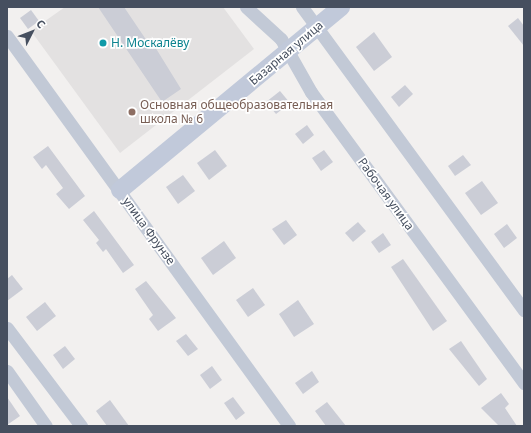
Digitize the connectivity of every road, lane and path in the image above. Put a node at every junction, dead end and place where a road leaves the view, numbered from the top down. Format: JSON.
{"nodes":[{"id":1,"x":246,"y":7,"type":"edge"},
{"id":2,"x":302,"y":7,"type":"edge"},
{"id":3,"x":340,"y":7,"type":"edge"},
{"id":4,"x":315,"y":28,"type":"junction"},
{"id":5,"x":7,"y":36,"type":"edge"},
{"id":6,"x":289,"y":51,"type":"junction"},
{"id":7,"x":120,"y":190,"type":"junction"},
{"id":8,"x":524,"y":310,"type":"edge"},
{"id":9,"x":7,"y":328,"type":"edge"},
{"id":10,"x":7,"y":371,"type":"edge"},
{"id":11,"x":524,"y":383,"type":"edge"},
{"id":12,"x":46,"y":426,"type":"edge"},
{"id":13,"x":81,"y":426,"type":"edge"},
{"id":14,"x":289,"y":426,"type":"edge"}],
"edges":[{"from":1,"to":6,"type":"street","name":"Рабочая улица"},
{"from":2,"to":4,"type":"street"},
{"from":3,"to":4,"type":"street","name":"Базарная улица"},
{"from":4,"to":6,"type":"street","name":"Базарная улица"},
{"from":4,"to":8,"type":"street"},
{"from":5,"to":7,"type":"street","name":"улица Фрунзе"},
{"from":6,"to":7,"type":"street","name":"Базарная улица"},
{"from":6,"to":11,"type":"street","name":"Рабочая улица"},
{"from":7,"to":14,"type":"street","name":"улица Фрунзе"},
{"from":9,"to":13,"type":"street"},
{"from":10,"to":12,"type":"street"}]}
